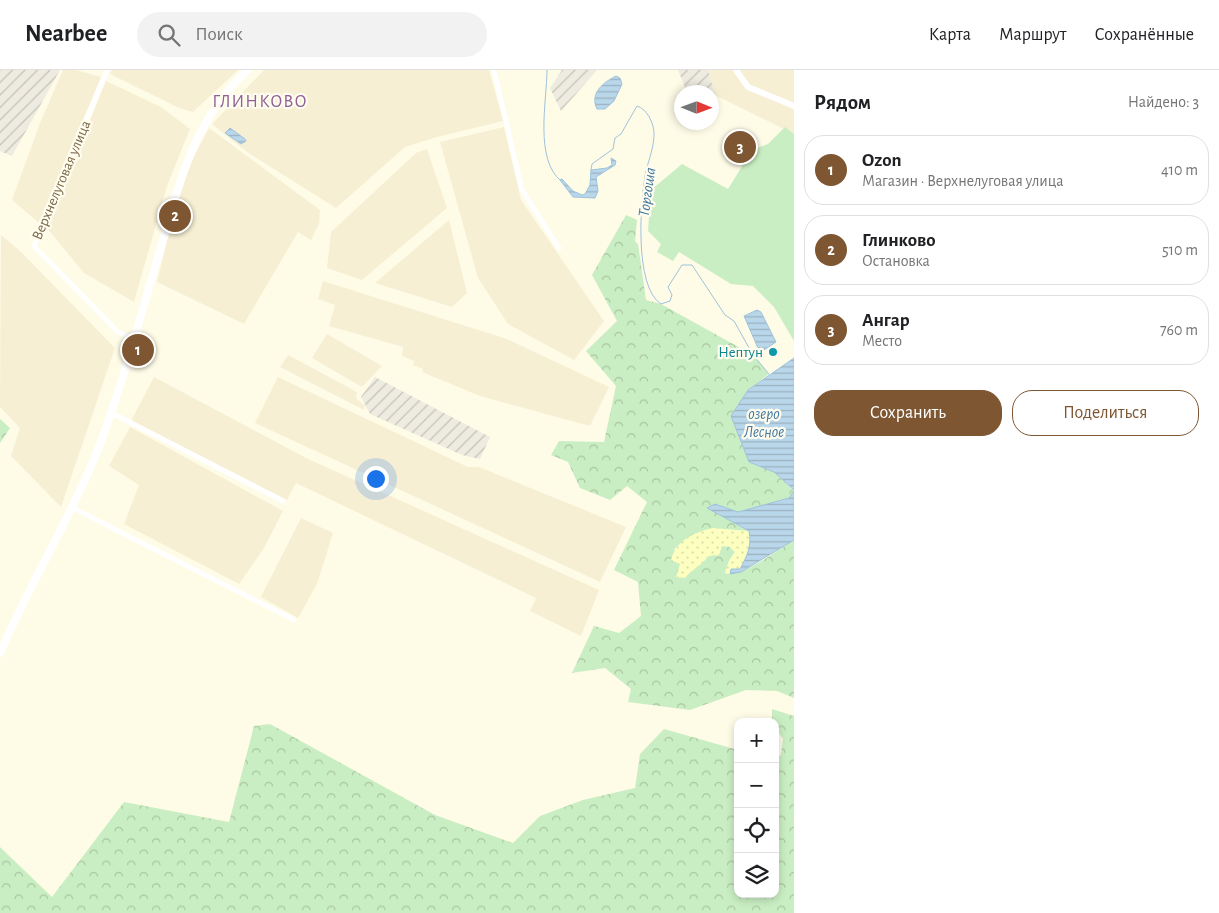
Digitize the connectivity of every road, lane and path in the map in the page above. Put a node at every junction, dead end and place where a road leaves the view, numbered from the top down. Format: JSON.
{"nodes":[{"id":1,"x":107,"y":70,"type":"edge"},
{"id":2,"x":248,"y":70,"type":"edge"},
{"id":3,"x":494,"y":70,"type":"edge"},
{"id":4,"x":736,"y":70,"type":"edge"},
{"id":5,"x":794,"y":106,"type":"edge"},
{"id":6,"x":559,"y":248,"type":"dead end"},
{"id":7,"x":133,"y":338,"type":"junction"},
{"id":8,"x":110,"y":412,"type":"junction"},
{"id":9,"x":283,"y":501,"type":"dead end"},
{"id":10,"x":70,"y":508,"type":"junction"},
{"id":11,"x":294,"y":620,"type":"dead end"},
{"id":12,"x":0,"y":653,"type":"edge"}],
"edges":[{"from":1,"to":7,"type":"street","name":"Верхнелуговая улица"},
{"from":2,"to":7,"type":"main road"},
{"from":3,"to":6,"type":"street"},
{"from":4,"to":5,"type":"street"},
{"from":7,"to":8,"type":"main road"},
{"from":8,"to":9,"type":"street"},
{"from":8,"to":10,"type":"main road"},
{"from":10,"to":11,"type":"street"},
{"from":10,"to":12,"type":"main road"}]}
